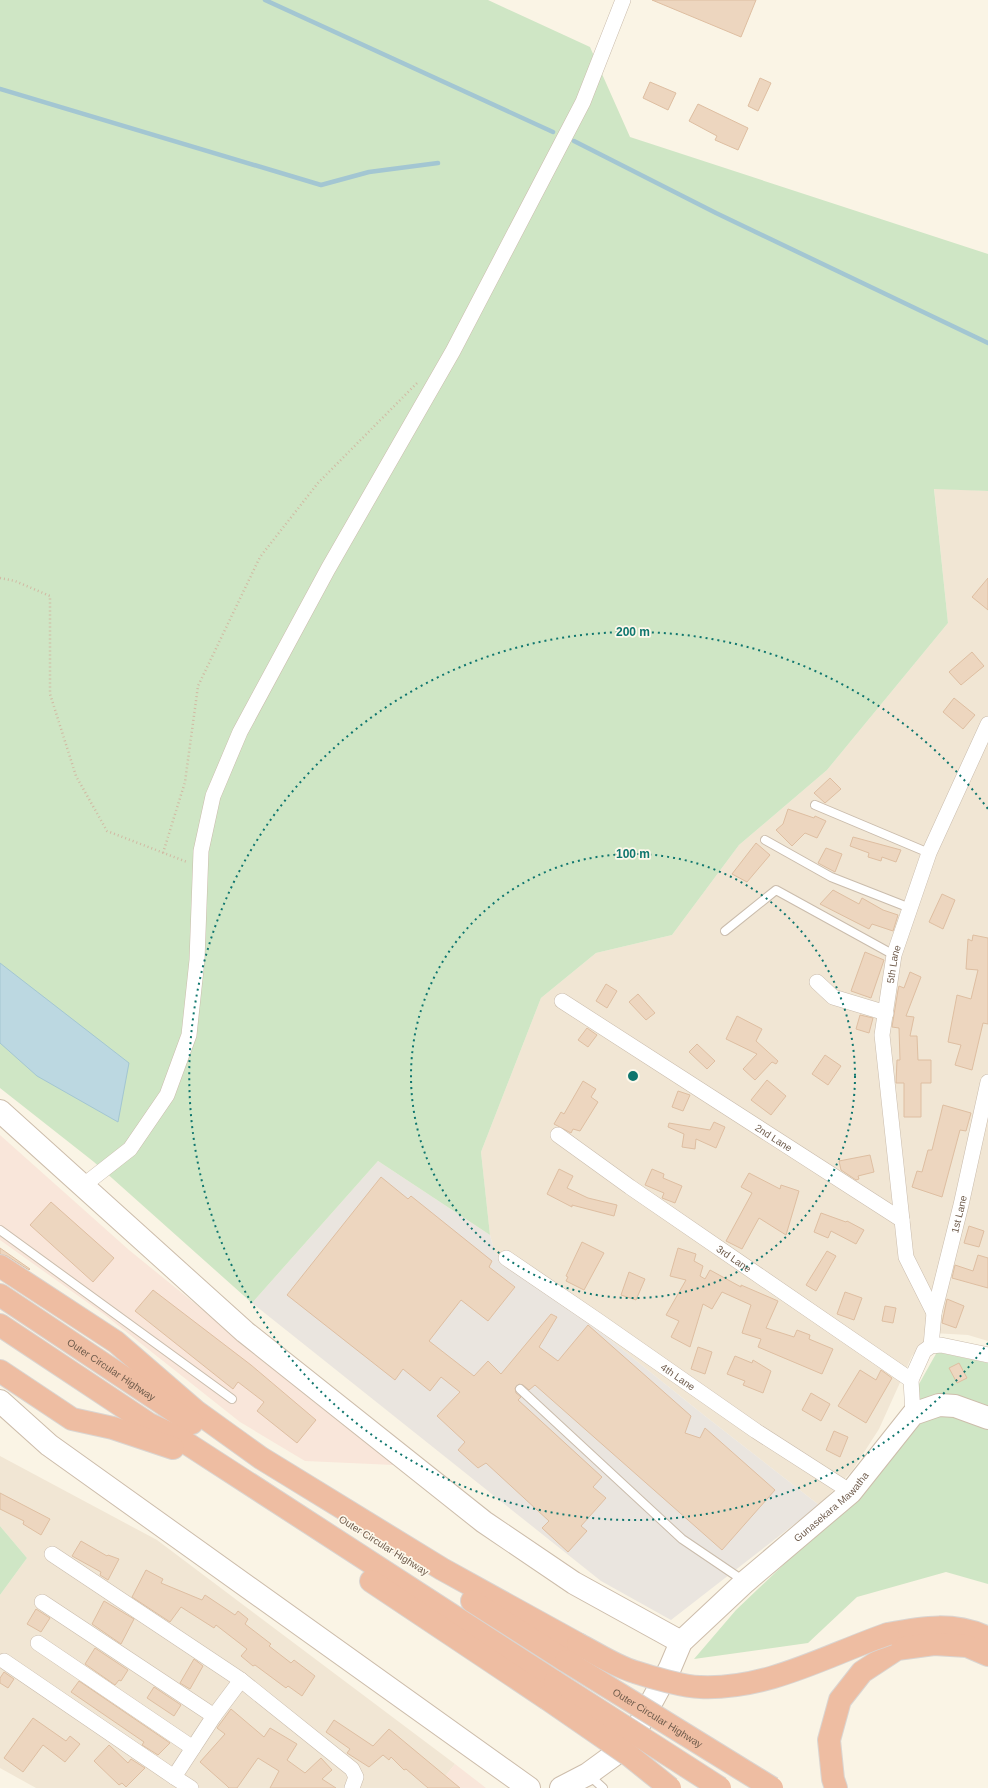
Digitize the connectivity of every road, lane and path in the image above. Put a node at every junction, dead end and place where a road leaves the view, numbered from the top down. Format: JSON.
{"nodes":[{"id":1,"x":623,"y":0,"type":"edge"},
{"id":2,"x":417,"y":382,"type":"dead end"},
{"id":3,"x":0,"y":578,"type":"edge"},
{"id":4,"x":988,"y":724,"type":"edge"},
{"id":5,"x":815,"y":805,"type":"dead end"},
{"id":6,"x":765,"y":840,"type":"dead end"},
{"id":7,"x":163,"y":853,"type":"junction"},
{"id":8,"x":929,"y":853,"type":"junction"},
{"id":9,"x":200,"y":868,"type":"junction"},
{"id":10,"x":910,"y":908,"type":"junction"},
{"id":11,"x":725,"y":931,"type":"dead end"},
{"id":12,"x":894,"y":955,"type":"junction"},
{"id":13,"x":817,"y":982,"type":"dead end"},
{"id":14,"x":562,"y":1001,"type":"dead end"},
{"id":15,"x":886,"y":1013,"type":"junction"},
{"id":16,"x":988,"y":1082,"type":"edge"},
{"id":17,"x":0,"y":1111,"type":"edge"},
{"id":18,"x":558,"y":1135,"type":"dead end"},
{"id":19,"x":84,"y":1185,"type":"junction"},
{"id":20,"x":902,"y":1220,"type":"junction"},
{"id":21,"x":0,"y":1230,"type":"edge"},
{"id":22,"x":506,"y":1258,"type":"dead end"},
{"id":23,"x":0,"y":1266,"type":"edge"},
{"id":24,"x":0,"y":1281,"type":"edge"},
{"id":25,"x":0,"y":1295,"type":"edge"},
{"id":26,"x":0,"y":1312,"type":"edge"},
{"id":27,"x":934,"y":1313,"type":"junction"},
{"id":28,"x":0,"y":1325,"type":"edge"},
{"id":29,"x":0,"y":1341,"type":"edge"},
{"id":30,"x":931,"y":1346,"type":"junction"},
{"id":31,"x":988,"y":1355,"type":"edge"},
{"id":32,"x":0,"y":1357,"type":"edge"},
{"id":33,"x":0,"y":1371,"type":"edge"},
{"id":34,"x":911,"y":1380,"type":"junction"},
{"id":35,"x":520,"y":1388,"type":"dead end"},
{"id":36,"x":232,"y":1399,"type":"dead end"},
{"id":37,"x":0,"y":1401,"type":"edge"},
{"id":38,"x":913,"y":1414,"type":"junction"},
{"id":39,"x":988,"y":1418,"type":"edge"},
{"id":40,"x":149,"y":1424,"type":"junction"},
{"id":41,"x":181,"y":1435,"type":"junction"},
{"id":42,"x":851,"y":1492,"type":"junction"},
{"id":43,"x":52,"y":1554,"type":"dead end"},
{"id":44,"x":745,"y":1582,"type":"junction"},
{"id":45,"x":42,"y":1602,"type":"dead end"},
{"id":46,"x":988,"y":1638,"type":"edge"},
{"id":47,"x":681,"y":1642,"type":"junction"},
{"id":48,"x":38,"y":1643,"type":"dead end"},
{"id":49,"x":572,"y":1652,"type":"junction"},
{"id":50,"x":988,"y":1655,"type":"edge"},
{"id":51,"x":4,"y":1660,"type":"dead end"},
{"id":52,"x":241,"y":1680,"type":"junction"},
{"id":53,"x":550,"y":1690,"type":"junction"},
{"id":54,"x":214,"y":1716,"type":"junction"},
{"id":55,"x":193,"y":1748,"type":"junction"},
{"id":56,"x":174,"y":1778,"type":"junction"},
{"id":57,"x":596,"y":1781,"type":"edge"},
{"id":58,"x":835,"y":1784,"type":"edge"},
{"id":59,"x":191,"y":1788,"type":"edge"},
{"id":60,"x":352,"y":1788,"type":"edge"},
{"id":61,"x":529,"y":1788,"type":"edge"},
{"id":62,"x":561,"y":1788,"type":"edge"},
{"id":63,"x":670,"y":1788,"type":"edge"},
{"id":64,"x":720,"y":1788,"type":"edge"},
{"id":65,"x":772,"y":1788,"type":"edge"}],
"edges":[{"from":1,"to":9,"type":"street"},
{"from":2,"to":7,"type":"path"},
{"from":3,"to":7,"type":"path"},
{"from":4,"to":8,"type":"street","name":"5th Lane"},
{"from":5,"to":8,"type":"lane"},
{"from":6,"to":10,"type":"lane"},
{"from":7,"to":9,"type":"path"},
{"from":8,"to":10,"type":"street","name":"5th Lane"},
{"from":9,"to":19,"type":"street"},
{"from":10,"to":12,"type":"street","name":"5th Lane"},
{"from":11,"to":12,"type":"lane"},
{"from":12,"to":15,"type":"street","name":"5th Lane"},
{"from":13,"to":15,"type":"street"},
{"from":14,"to":20,"type":"street","name":"2nd Lane"},
{"from":15,"to":20,"type":"street","name":"5th Lane"},
{"from":16,"to":27,"type":"street","name":"1st Lane"},
{"from":17,"to":19,"type":"street"},
{"from":18,"to":34,"type":"street","name":"3rd Lane"},
{"from":19,"to":47,"type":"street"},
{"from":20,"to":27,"type":"street"},
{"from":21,"to":36,"type":"lane"},
{"from":22,"to":42,"type":"street","name":"4th Lane"},
{"from":23,"to":49,"type":"highway"},
{"from":24,"to":41,"type":"highway"},
{"from":25,"to":41,"type":"highway","name":"Outer Circular Highway"},
{"from":26,"to":41,"type":"highway"},
{"from":27,"to":30,"type":"street","name":"1st Lane"},
{"from":28,"to":40,"type":"highway","name":"Outer Circular Highway"},
{"from":29,"to":40,"type":"highway"},
{"from":30,"to":31,"type":"street"},
{"from":30,"to":34,"type":"street"},
{"from":32,"to":41,"type":"highway"},
{"from":33,"to":41,"type":"highway"},
{"from":34,"to":38,"type":"street"},
{"from":35,"to":44,"type":"lane"},
{"from":37,"to":61,"type":"street"},
{"from":38,"to":39,"type":"street"},
{"from":38,"to":42,"type":"street","name":"Gunasekara Mawatha"},
{"from":40,"to":41,"type":"highway","name":"Outer Circular Highway"},
{"from":41,"to":49,"type":"highway","name":"Outer Circular Highway"},
{"from":41,"to":53,"type":"highway","name":"Outer Circular Highway"},
{"from":42,"to":44,"type":"street","name":"Gunasekara Mawatha"},
{"from":43,"to":52,"type":"street"},
{"from":44,"to":47,"type":"street","name":"Gunasekara Mawatha"},
{"from":45,"to":54,"type":"street"},
{"from":46,"to":49,"type":"highway","bridge":true},
{"from":47,"to":57,"type":"street"},
{"from":48,"to":55,"type":"street"},
{"from":49,"to":65,"type":"highway","name":"Outer Circular Highway","bridge":true},
{"from":50,"to":58,"type":"highway"},
{"from":51,"to":56,"type":"street"},
{"from":52,"to":54,"type":"street"},
{"from":52,"to":60,"type":"street"},
{"from":53,"to":63,"type":"highway","bridge":true},
{"from":53,"to":64,"type":"highway","name":"Outer Circular Highway","bridge":true},
{"from":54,"to":55,"type":"street"},
{"from":55,"to":56,"type":"street"},
{"from":56,"to":59,"type":"street"},
{"from":57,"to":62,"type":"street"}]}
